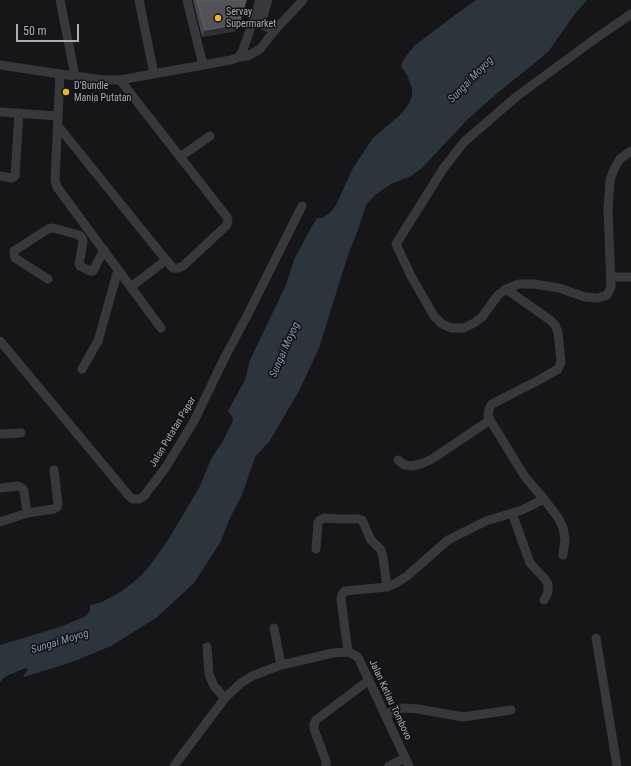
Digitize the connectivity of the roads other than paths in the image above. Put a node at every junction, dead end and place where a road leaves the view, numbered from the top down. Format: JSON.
{"nodes":[{"id":1,"x":60,"y":0,"type":"edge"},
{"id":2,"x":139,"y":0,"type":"edge"},
{"id":3,"x":187,"y":0,"type":"edge"},
{"id":4,"x":260,"y":0,"type":"edge"},
{"id":5,"x":268,"y":0,"type":"edge"},
{"id":6,"x":303,"y":0,"type":"edge"},
{"id":7,"x":631,"y":14,"type":"edge"},
{"id":8,"x":276,"y":30,"type":"junction"},
{"id":9,"x":239,"y":56,"type":"junction"},
{"id":10,"x":0,"y":65,"type":"edge"},
{"id":11,"x":203,"y":65,"type":"junction"},
{"id":12,"x":60,"y":74,"type":"junction"},
{"id":13,"x":154,"y":74,"type":"junction"},
{"id":14,"x":75,"y":76,"type":"junction"},
{"id":15,"x":120,"y":80,"type":"junction"},
{"id":16,"x":0,"y":112,"type":"edge"},
{"id":17,"x":19,"y":114,"type":"junction"},
{"id":18,"x":58,"y":116,"type":"junction"},
{"id":19,"x":58,"y":126,"type":"junction"},
{"id":20,"x":210,"y":136,"type":"dead end"},
{"id":21,"x":631,"y":151,"type":"edge"},
{"id":22,"x":180,"y":157,"type":"junction"},
{"id":23,"x":0,"y":176,"type":"edge"},
{"id":24,"x":302,"y":206,"type":"dead end"},
{"id":25,"x":104,"y":250,"type":"junction"},
{"id":26,"x":166,"y":260,"type":"junction"},
{"id":27,"x":118,"y":270,"type":"junction"},
{"id":28,"x":612,"y":277,"type":"junction"},
{"id":29,"x":631,"y":277,"type":"edge"},
{"id":30,"x":48,"y":279,"type":"dead end"},
{"id":31,"x":131,"y":287,"type":"junction"},
{"id":32,"x":506,"y":289,"type":"junction"},
{"id":33,"x":161,"y":328,"type":"dead end"},
{"id":34,"x":0,"y":341,"type":"edge"},
{"id":35,"x":82,"y":369,"type":"dead end"},
{"id":36,"x":490,"y":420,"type":"junction"},
{"id":37,"x":21,"y":433,"type":"dead end"},
{"id":38,"x":0,"y":434,"type":"edge"},
{"id":39,"x":398,"y":460,"type":"dead end"},
{"id":40,"x":54,"y":470,"type":"dead end"},
{"id":41,"x":0,"y":488,"type":"edge"},
{"id":42,"x":544,"y":499,"type":"junction"},
{"id":43,"x":27,"y":513,"type":"junction"},
{"id":44,"x":512,"y":513,"type":"junction"},
{"id":45,"x":0,"y":522,"type":"edge"},
{"id":46,"x":316,"y":549,"type":"dead end"},
{"id":47,"x":563,"y":555,"type":"dead end"},
{"id":48,"x":387,"y":587,"type":"junction"},
{"id":49,"x":544,"y":600,"type":"dead end"},
{"id":50,"x":274,"y":628,"type":"dead end"},
{"id":51,"x":596,"y":638,"type":"dead end"},
{"id":52,"x":207,"y":647,"type":"dead end"},
{"id":53,"x":348,"y":652,"type":"junction"},
{"id":54,"x":281,"y":664,"type":"junction"},
{"id":55,"x":369,"y":680,"type":"junction"},
{"id":56,"x":225,"y":698,"type":"junction"},
{"id":57,"x":511,"y":710,"type":"dead end"},
{"id":58,"x":385,"y":714,"type":"junction"},
{"id":59,"x":407,"y":762,"type":"edge"},
{"id":60,"x":174,"y":766,"type":"edge"},
{"id":61,"x":326,"y":766,"type":"edge"},
{"id":62,"x":389,"y":766,"type":"edge"},
{"id":63,"x":617,"y":766,"type":"edge"}],
"edges":[{"from":1,"to":14,"type":"street"},
{"from":2,"to":13,"type":"street"},
{"from":3,"to":11,"type":"street"},
{"from":4,"to":9,"type":"street"},
{"from":5,"to":8,"type":"street"},
{"from":6,"to":8,"type":"street"},
{"from":7,"to":32,"type":"street"},
{"from":8,"to":9,"type":"street"},
{"from":9,"to":11,"type":"street"},
{"from":10,"to":12,"type":"street"},
{"from":11,"to":13,"type":"street"},
{"from":12,"to":14,"type":"street"},
{"from":12,"to":18,"type":"street"},
{"from":13,"to":15,"type":"street"},
{"from":14,"to":15,"type":"street"},
{"from":15,"to":22,"type":"street"},
{"from":16,"to":17,"type":"street"},
{"from":17,"to":18,"type":"street"},
{"from":17,"to":23,"type":"street"},
{"from":18,"to":19,"type":"street"},
{"from":19,"to":25,"type":"street"},
{"from":19,"to":26,"type":"street"},
{"from":20,"to":22,"type":"street"},
{"from":21,"to":28,"type":"street"},
{"from":22,"to":26,"type":"street"},
{"from":24,"to":34,"type":"street","name":"Jalan Putatan Papar"},
{"from":25,"to":27,"type":"street"},
{"from":25,"to":30,"type":"street"},
{"from":26,"to":31,"type":"street"},
{"from":27,"to":31,"type":"street"},
{"from":27,"to":35,"type":"street"},
{"from":28,"to":29,"type":"street"},
{"from":28,"to":32,"type":"street"},
{"from":31,"to":33,"type":"street"},
{"from":32,"to":36,"type":"street"},
{"from":36,"to":39,"type":"street"},
{"from":36,"to":42,"type":"street"},
{"from":37,"to":38,"type":"street"},
{"from":40,"to":43,"type":"street"},
{"from":41,"to":43,"type":"street"},
{"from":42,"to":44,"type":"street"},
{"from":42,"to":47,"type":"street"},
{"from":43,"to":45,"type":"street"},
{"from":44,"to":48,"type":"street"},
{"from":44,"to":49,"type":"street"},
{"from":46,"to":48,"type":"street"},
{"from":48,"to":53,"type":"street"},
{"from":50,"to":54,"type":"street"},
{"from":51,"to":63,"type":"street"},
{"from":52,"to":56,"type":"street"},
{"from":53,"to":54,"type":"street"},
{"from":53,"to":55,"type":"street","name":"Jalan Ketiau Tombovo"},
{"from":54,"to":56,"type":"street"},
{"from":55,"to":58,"type":"street","name":"Jalan Ketiau Tombovo"},
{"from":55,"to":61,"type":"street"},
{"from":56,"to":60,"type":"street"},
{"from":57,"to":58,"type":"street"},
{"from":58,"to":59,"type":"street","name":"Jalan Ketiau Tombovo"},
{"from":59,"to":62,"type":"street"}]}
